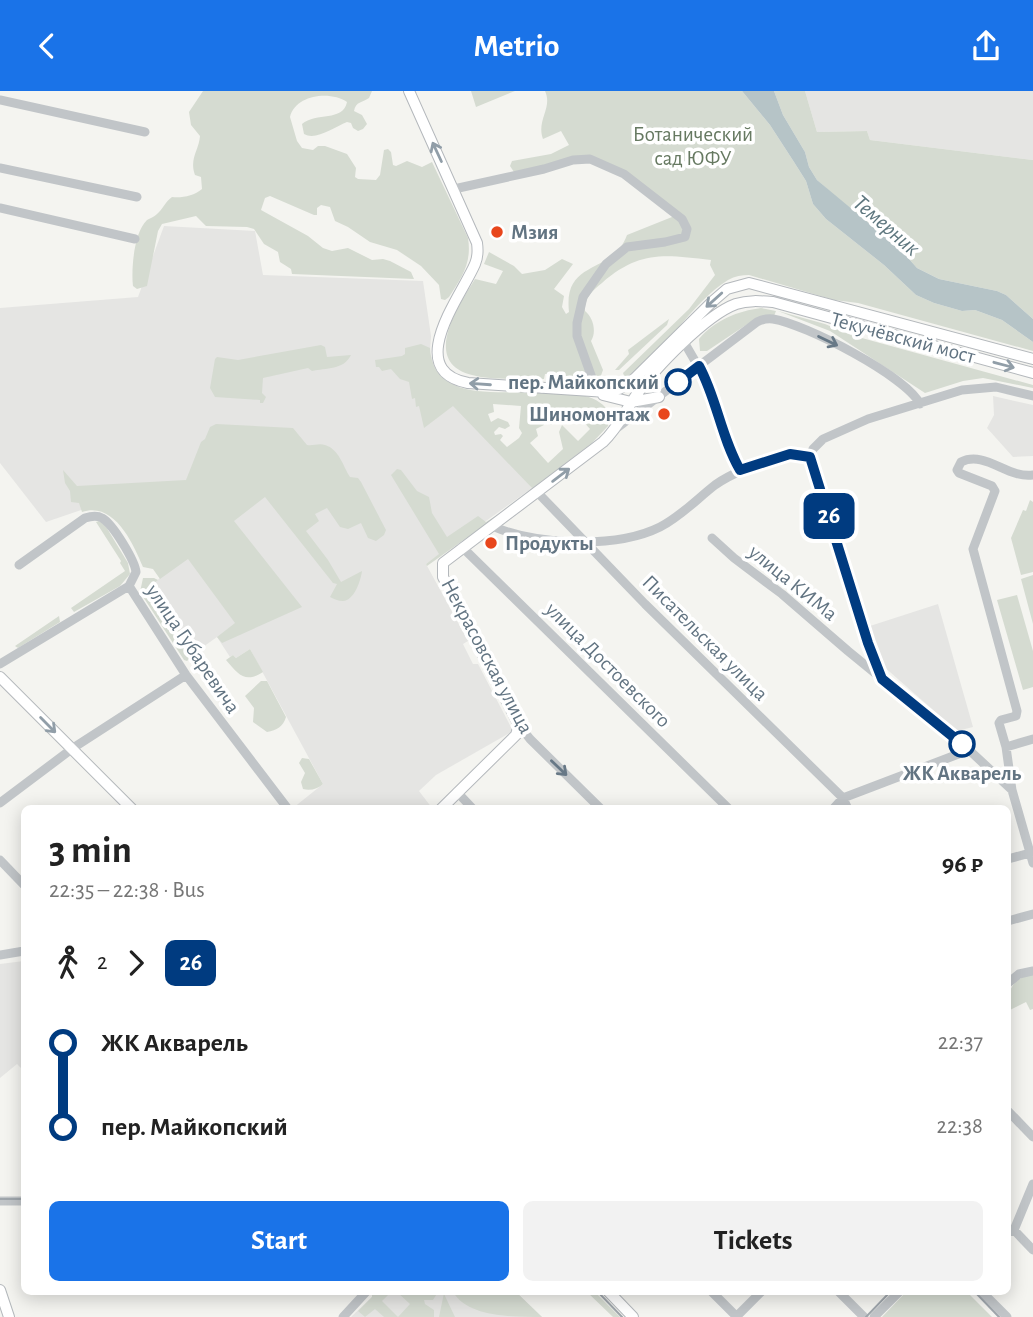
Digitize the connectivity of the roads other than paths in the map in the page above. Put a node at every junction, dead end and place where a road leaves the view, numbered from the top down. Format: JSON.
{"nodes":[{"id":1,"x":409,"y":91,"type":"edge"},
{"id":2,"x":0,"y":100,"type":"edge"},
{"id":3,"x":145,"y":132,"type":"dead end"},
{"id":4,"x":0,"y":168,"type":"edge"},
{"id":5,"x":454,"y":189,"type":"junction"},
{"id":6,"x":137,"y":197,"type":"dead end"},
{"id":7,"x":0,"y":208,"type":"edge"},
{"id":8,"x":135,"y":239,"type":"dead end"},
{"id":9,"x":684,"y":342,"type":"junction"},
{"id":10,"x":1033,"y":359,"type":"edge"},
{"id":11,"x":699,"y":366,"type":"junction"},
{"id":12,"x":1033,"y":373,"type":"edge"},
{"id":13,"x":632,"y":380,"type":"junction"},
{"id":14,"x":597,"y":392,"type":"junction"},
{"id":15,"x":638,"y":392,"type":"junction"},
{"id":16,"x":1033,"y":396,"type":"edge"},
{"id":17,"x":659,"y":397,"type":"junction"},
{"id":18,"x":631,"y":402,"type":"junction"},
{"id":19,"x":920,"y":404,"type":"junction"},
{"id":20,"x":616,"y":429,"type":"junction"},
{"id":21,"x":810,"y":457,"type":"junction"},
{"id":22,"x":740,"y":470,"type":"junction"},
{"id":23,"x":1033,"y":475,"type":"edge"},
{"id":24,"x":538,"y":493,"type":"junction"},
{"id":25,"x":492,"y":526,"type":"junction"},
{"id":26,"x":712,"y":538,"type":"dead end"},
{"id":27,"x":585,"y":542,"type":"junction"},
{"id":28,"x":462,"y":547,"type":"junction"},
{"id":29,"x":446,"y":559,"type":"joint"},
{"id":30,"x":19,"y":565,"type":"dead end"},
{"id":31,"x":129,"y":586,"type":"junction"},
{"id":32,"x":0,"y":663,"type":"edge"},
{"id":33,"x":186,"y":675,"type":"junction"},
{"id":34,"x":0,"y":677,"type":"edge"},
{"id":35,"x":882,"y":679,"type":"junction"},
{"id":36,"x":519,"y":725,"type":"junction"},
{"id":37,"x":1033,"y":739,"type":"edge"},
{"id":38,"x":1006,"y":747,"type":"junction"},
{"id":39,"x":73,"y":748,"type":"junction"},
{"id":40,"x":969,"y":750,"type":"junction"},
{"id":41,"x":1012,"y":790,"type":"junction"},
{"id":42,"x":457,"y":792,"type":"junction"},
{"id":43,"x":843,"y":798,"type":"junction"},
{"id":44,"x":0,"y":803,"type":"edge"},
{"id":45,"x":128,"y":805,"type":"edge"},
{"id":46,"x":285,"y":805,"type":"edge"},
{"id":47,"x":445,"y":805,"type":"edge"},
{"id":48,"x":469,"y":805,"type":"edge"},
{"id":49,"x":597,"y":805,"type":"edge"},
{"id":50,"x":725,"y":805,"type":"edge"},
{"id":51,"x":837,"y":805,"type":"edge"},
{"id":52,"x":846,"y":805,"type":"edge"},
{"id":53,"x":1030,"y":839,"type":"edge"},
{"id":54,"x":1032,"y":858,"type":"edge"},
{"id":55,"x":1011,"y":859,"type":"edge"},
{"id":56,"x":0,"y":860,"type":"edge"},
{"id":57,"x":21,"y":882,"type":"edge"},
{"id":58,"x":1033,"y":914,"type":"edge"},
{"id":59,"x":1011,"y":920,"type":"edge"},
{"id":60,"x":21,"y":952,"type":"edge"},
{"id":61,"x":0,"y":955,"type":"edge"},
{"id":62,"x":1033,"y":971,"type":"edge"},
{"id":63,"x":1011,"y":980,"type":"edge"},
{"id":64,"x":1011,"y":1114,"type":"edge"},
{"id":65,"x":1033,"y":1136,"type":"edge"},
{"id":66,"x":1033,"y":1184,"type":"edge"},
{"id":67,"x":0,"y":1201,"type":"edge"},
{"id":68,"x":21,"y":1201,"type":"edge"},
{"id":69,"x":1011,"y":1231,"type":"edge"},
{"id":70,"x":1033,"y":1250,"type":"edge"},
{"id":71,"x":0,"y":1290,"type":"edge"},
{"id":72,"x":363,"y":1295,"type":"edge"},
{"id":73,"x":612,"y":1295,"type":"edge"},
{"id":74,"x":715,"y":1295,"type":"edge"},
{"id":75,"x":758,"y":1295,"type":"edge"},
{"id":76,"x":842,"y":1295,"type":"edge"},
{"id":77,"x":896,"y":1295,"type":"edge"},
{"id":78,"x":985,"y":1295,"type":"edge"},
{"id":79,"x":0,"y":1309,"type":"edge"},
{"id":80,"x":2,"y":1317,"type":"edge"},
{"id":81,"x":9,"y":1317,"type":"edge"},
{"id":82,"x":343,"y":1317,"type":"edge"},
{"id":83,"x":633,"y":1317,"type":"edge"},
{"id":84,"x":736,"y":1317,"type":"edge"},
{"id":85,"x":864,"y":1317,"type":"edge"},
{"id":86,"x":874,"y":1317,"type":"edge"},
{"id":87,"x":1007,"y":1317,"type":"edge"}],
"edges":[{"from":5,"to":1,"type":"main road","one_way":true},
{"from":2,"to":3,"type":"street"},
{"from":4,"to":6,"type":"street"},
{"from":14,"to":5,"type":"main road","one_way":true},
{"from":5,"to":14,"type":"street"},
{"from":7,"to":8,"type":"street"},
{"from":9,"to":11,"type":"street"},
{"from":9,"to":12,"type":"main road","name":"Текучёвский мост","one_way":true},
{"from":9,"to":15,"type":"main road","name":"Текучёвский мост"},
{"from":10,"to":13,"type":"main road","name":"Текучёвский мост","one_way":true},
{"from":11,"to":17,"type":"street"},
{"from":11,"to":19,"type":"street","one_way":true},
{"from":11,"to":22,"type":"street"},
{"from":13,"to":14,"type":"main road"},
{"from":13,"to":15,"type":"main road"},
{"from":14,"to":18,"type":"main road"},
{"from":14,"to":20,"type":"main road"},
{"from":15,"to":17,"type":"main road"},
{"from":15,"to":18,"type":"main road","name":"Текучёвский мост"},
{"from":16,"to":19,"type":"street"},
{"from":17,"to":18,"type":"main road"},
{"from":17,"to":20,"type":"street"},
{"from":18,"to":20,"type":"main road","name":"Текучёвский мост"},
{"from":19,"to":21,"type":"street"},
{"from":24,"to":20,"type":"main road","name":"Текучёвский мост","one_way":true},
{"from":21,"to":22,"type":"street"},
{"from":21,"to":35,"type":"street"},
{"from":22,"to":27,"type":"street"},
{"from":23,"to":38,"type":"street"},
{"from":24,"to":25,"type":"main road","name":"Текучёвский мост"},
{"from":24,"to":27,"type":"street","name":"Писательская улица"},
{"from":25,"to":27,"type":"street"},
{"from":25,"to":28,"type":"main road","name":"Текучёвский мост"},
{"from":26,"to":35,"type":"street","name":"улица КИМа"},
{"from":27,"to":43,"type":"street","name":"Писательская улица"},
{"from":28,"to":29,"type":"main road","name":"Текучёвский мост"},
{"from":28,"to":50,"type":"street","name":"улица Достоевского"},
{"from":29,"to":36,"type":"main road","name":"Некрасовская улица"},
{"from":30,"to":31,"type":"street","name":"улица Губаревича"},
{"from":31,"to":32,"type":"street"},
{"from":31,"to":33,"type":"street","name":"улица Губаревича"},
{"from":33,"to":39,"type":"street"},
{"from":33,"to":46,"type":"street","name":"улица Губаревича"},
{"from":34,"to":39,"type":"main road","one_way":true},
{"from":35,"to":40,"type":"street","name":"улица КИМа"},
{"from":36,"to":42,"type":"main road"},
{"from":36,"to":49,"type":"street","name":"Некрасовская улица","one_way":true},
{"from":37,"to":38,"type":"street"},
{"from":38,"to":41,"type":"street"},
{"from":39,"to":44,"type":"street"},
{"from":39,"to":45,"type":"main road"},
{"from":40,"to":41,"type":"street","name":"улица КИМа"},
{"from":40,"to":43,"type":"street"},
{"from":41,"to":53,"type":"street"},
{"from":42,"to":47,"type":"main road"},
{"from":42,"to":48,"type":"street"},
{"from":43,"to":51,"type":"street"},
{"from":43,"to":52,"type":"street","name":"Писательская улица"},
{"from":53,"to":54,"type":"street"},
{"from":54,"to":55,"type":"street"},
{"from":56,"to":57,"type":"street"},
{"from":58,"to":59,"type":"street"},
{"from":60,"to":61,"type":"street"},
{"from":62,"to":63,"type":"street"},
{"from":64,"to":65,"type":"street"},
{"from":66,"to":69,"type":"street"},
{"from":67,"to":68,"type":"street"},
{"from":69,"to":70,"type":"street"},
{"from":71,"to":81,"type":"main road"},
{"from":72,"to":82,"type":"street"},
{"from":73,"to":83,"type":"main road"},
{"from":74,"to":84,"type":"street"},
{"from":75,"to":84,"type":"street"},
{"from":76,"to":85,"type":"street"},
{"from":77,"to":86,"type":"street"},
{"from":78,"to":87,"type":"street"},
{"from":79,"to":80,"type":"main road"}]}
